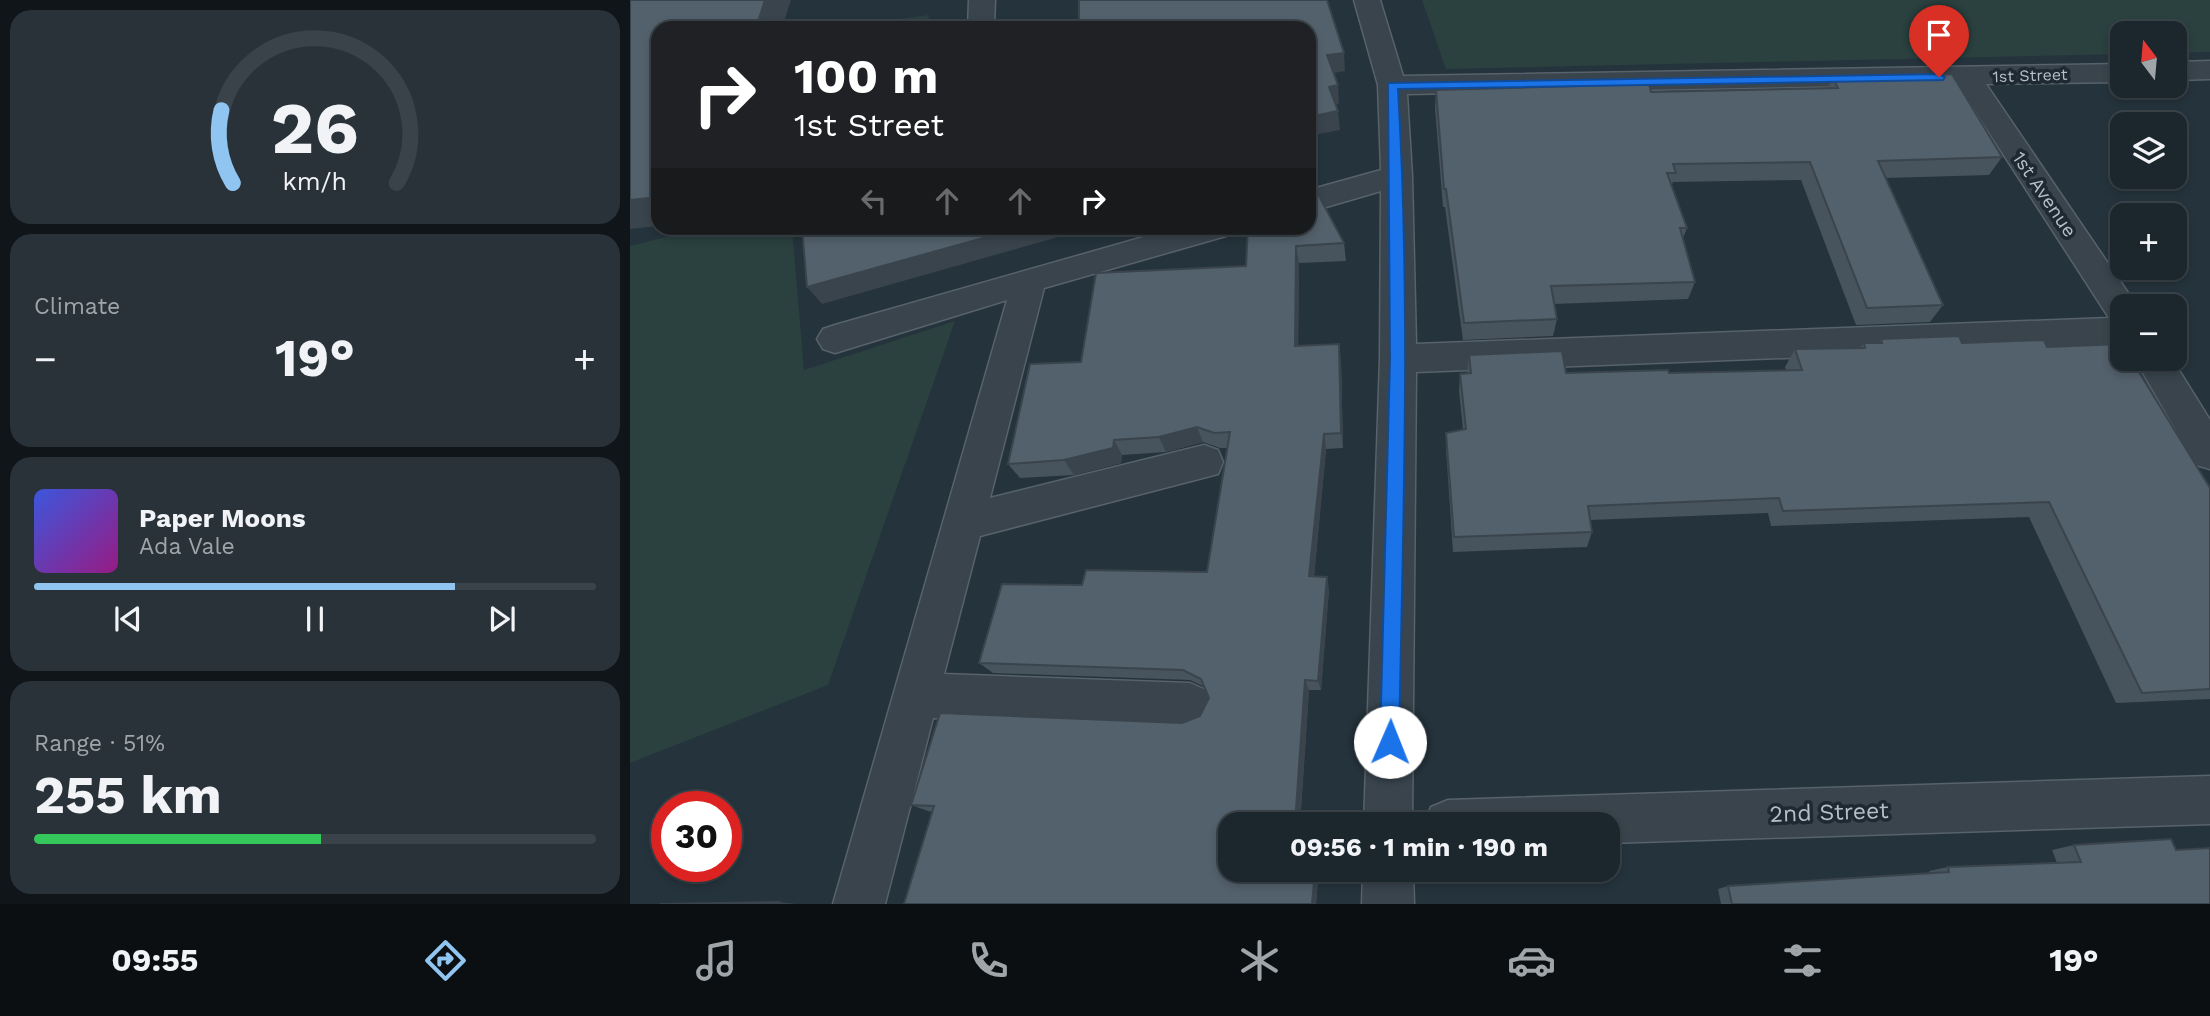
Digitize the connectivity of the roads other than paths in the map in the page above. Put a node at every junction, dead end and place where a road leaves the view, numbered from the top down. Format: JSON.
{"nodes":[{"id":1,"x":982,"y":0,"type":"edge"},
{"id":2,"x":1367,"y":0,"type":"edge"},
{"id":3,"x":981,"y":21,"type":"edge"},
{"id":4,"x":2210,"y":70,"type":"edge"},
{"id":5,"x":2188,"y":71,"type":"edge"},
{"id":6,"x":2110,"y":73,"type":"edge"},
{"id":7,"x":1967,"y":77,"type":"junction"},
{"id":8,"x":1392,"y":85,"type":"junction"},
{"id":9,"x":1397,"y":176,"type":"junction"},
{"id":10,"x":1316,"y":199,"type":"edge"},
{"id":11,"x":1190,"y":235,"type":"edge"},
{"id":12,"x":1029,"y":280,"type":"junction"},
{"id":13,"x":2111,"y":294,"type":"edge"},
{"id":14,"x":2110,"y":332,"type":"edge"},
{"id":15,"x":835,"y":339,"type":"dead end"},
{"id":16,"x":1398,"y":359,"type":"junction"},
{"id":17,"x":2159,"y":371,"type":"edge"},
{"id":18,"x":2210,"y":453,"type":"edge"},
{"id":19,"x":1204,"y":462,"type":"dead end"},
{"id":20,"x":963,"y":522,"type":"junction"},
{"id":21,"x":915,"y":695,"type":"junction"},
{"id":22,"x":1191,"y":706,"type":"dead end"},
{"id":23,"x":2210,"y":800,"type":"edge"},
{"id":24,"x":1388,"y":812,"type":"edge"},
{"id":25,"x":1620,"y":819,"type":"edge"},
{"id":26,"x":1388,"y":882,"type":"edge"},
{"id":27,"x":859,"y":904,"type":"edge"},
{"id":28,"x":1388,"y":904,"type":"edge"}],
"edges":[{"from":1,"to":3,"type":"street"},
{"from":2,"to":8,"type":"street"},
{"from":4,"to":5,"type":"street"},
{"from":6,"to":7,"type":"street","name":"1st Street"},
{"from":7,"to":8,"type":"street","name":"1st Street"},
{"from":7,"to":13,"type":"street","name":"1st Avenue"},
{"from":8,"to":9,"type":"street"},
{"from":9,"to":10,"type":"street"},
{"from":9,"to":16,"type":"street"},
{"from":11,"to":12,"type":"street"},
{"from":12,"to":15,"type":"street"},
{"from":12,"to":20,"type":"street"},
{"from":14,"to":16,"type":"street"},
{"from":16,"to":24,"type":"street"},
{"from":17,"to":18,"type":"street"},
{"from":19,"to":20,"type":"street"},
{"from":20,"to":21,"type":"street"},
{"from":21,"to":22,"type":"street"},
{"from":21,"to":27,"type":"street"},
{"from":23,"to":25,"type":"street","name":"2nd Street"},
{"from":26,"to":28,"type":"street"}]}
